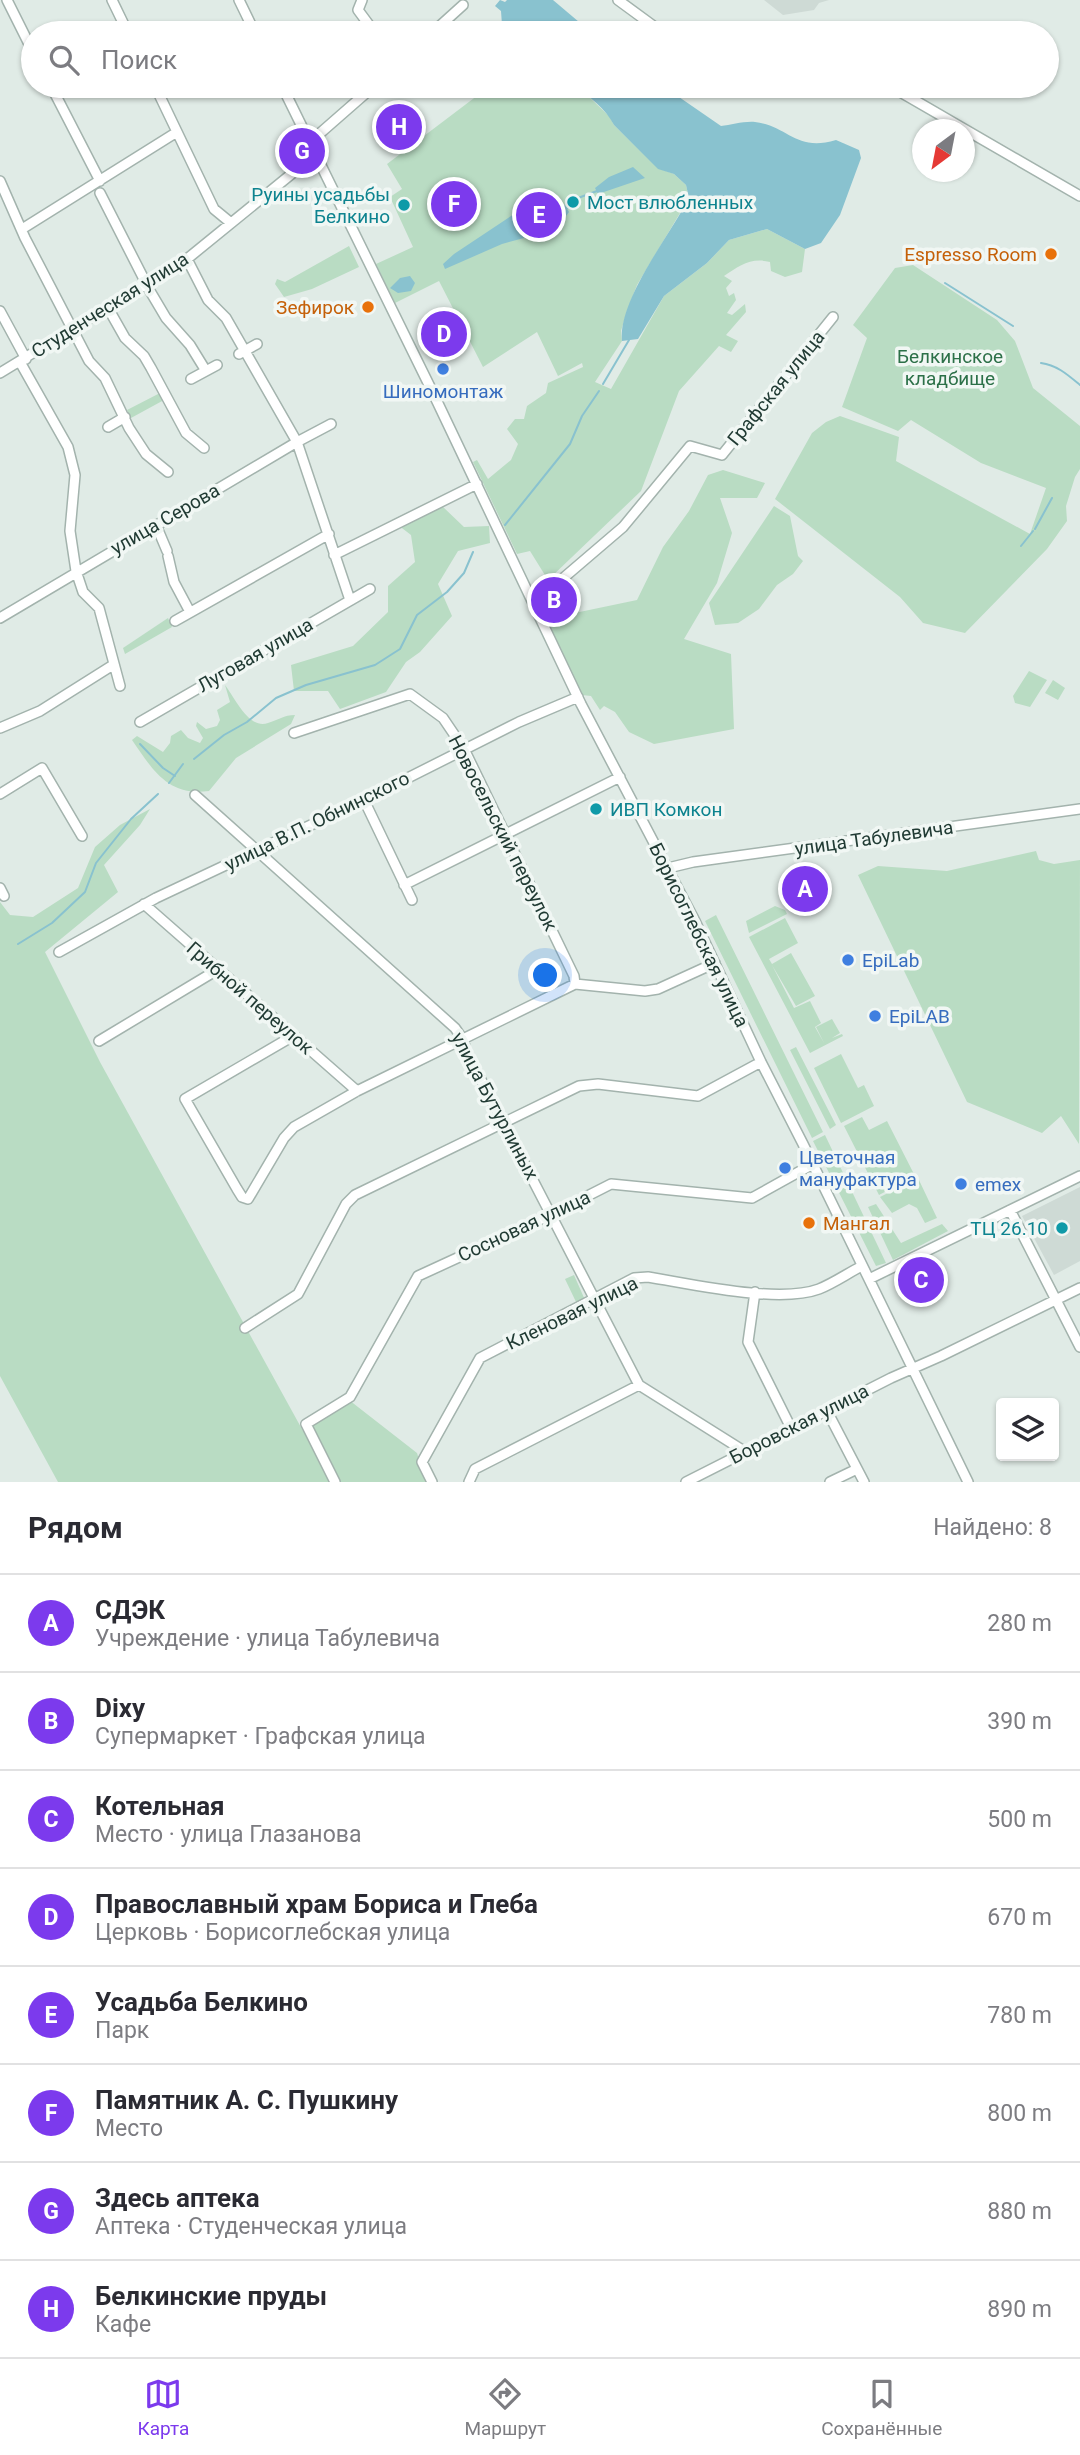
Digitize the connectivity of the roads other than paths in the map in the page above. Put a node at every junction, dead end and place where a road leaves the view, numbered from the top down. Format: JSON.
{"nodes":[{"id":1,"x":7,"y":0,"type":"edge"},
{"id":2,"x":112,"y":0,"type":"edge"},
{"id":3,"x":239,"y":0,"type":"edge"},
{"id":4,"x":362,"y":0,"type":"edge"},
{"id":5,"x":618,"y":0,"type":"edge"},
{"id":6,"x":463,"y":5,"type":"dead end"},
{"id":7,"x":122,"y":21,"type":"edge"},
{"id":8,"x":250,"y":21,"type":"edge"},
{"id":9,"x":366,"y":21,"type":"edge"},
{"id":10,"x":445,"y":21,"type":"edge"},
{"id":11,"x":647,"y":21,"type":"edge"},
{"id":12,"x":21,"y":28,"type":"edge"},
{"id":13,"x":57,"y":98,"type":"edge"},
{"id":14,"x":161,"y":98,"type":"edge"},
{"id":15,"x":288,"y":98,"type":"edge"},
{"id":16,"x":360,"y":98,"type":"edge"},
{"id":17,"x":911,"y":98,"type":"edge"},
{"id":18,"x":177,"y":132,"type":"junction"},
{"id":19,"x":310,"y":142,"type":"junction"},
{"id":20,"x":316,"y":154,"type":"junction"},
{"id":21,"x":0,"y":181,"type":"edge"},
{"id":22,"x":100,"y":181,"type":"junction"},
{"id":23,"x":100,"y":193,"type":"dead end"},
{"id":24,"x":1080,"y":196,"type":"edge"},
{"id":25,"x":231,"y":223,"type":"junction"},
{"id":26,"x":22,"y":229,"type":"junction"},
{"id":27,"x":187,"y":259,"type":"junction"},
{"id":28,"x":146,"y":285,"type":"junction"},
{"id":29,"x":108,"y":308,"type":"junction"},
{"id":30,"x":0,"y":311,"type":"edge"},
{"id":31,"x":833,"y":317,"type":"dead end"},
{"id":32,"x":71,"y":329,"type":"junction"},
{"id":33,"x":257,"y":344,"type":"dead end"},
{"id":34,"x":242,"y":352,"type":"junction"},
{"id":35,"x":23,"y":360,"type":"junction"},
{"id":36,"x":218,"y":365,"type":"dead end"},
{"id":37,"x":206,"y":371,"type":"junction"},
{"id":38,"x":0,"y":373,"type":"edge"},
{"id":39,"x":191,"y":379,"type":"dead end"},
{"id":40,"x":125,"y":418,"type":"junction"},
{"id":41,"x":331,"y":424,"type":"dead end"},
{"id":42,"x":108,"y":427,"type":"dead end"},
{"id":43,"x":297,"y":442,"type":"junction"},
{"id":44,"x":204,"y":449,"type":"dead end"},
{"id":45,"x":168,"y":471,"type":"dead end"},
{"id":46,"x":477,"y":484,"type":"junction"},
{"id":47,"x":156,"y":525,"type":"junction"},
{"id":48,"x":329,"y":534,"type":"junction"},
{"id":49,"x":334,"y":555,"type":"junction"},
{"id":50,"x":76,"y":571,"type":"junction"},
{"id":51,"x":370,"y":589,"type":"dead end"},
{"id":52,"x":530,"y":596,"type":"junction"},
{"id":53,"x":349,"y":600,"type":"junction"},
{"id":54,"x":190,"y":612,"type":"junction"},
{"id":55,"x":0,"y":618,"type":"edge"},
{"id":56,"x":175,"y":621,"type":"dead end"},
{"id":57,"x":113,"y":665,"type":"junction"},
{"id":58,"x":120,"y":686,"type":"dead end"},
{"id":59,"x":578,"y":697,"type":"junction"},
{"id":60,"x":140,"y":722,"type":"dead end"},
{"id":61,"x":0,"y":728,"type":"edge"},
{"id":62,"x":293,"y":733,"type":"dead end"},
{"id":63,"x":464,"y":749,"type":"junction"},
{"id":64,"x":620,"y":777,"type":"junction"},
{"id":65,"x":0,"y":794,"type":"edge"},
{"id":66,"x":195,"y":795,"type":"dead end"},
{"id":67,"x":364,"y":800,"type":"junction"},
{"id":68,"x":1080,"y":809,"type":"edge"},
{"id":69,"x":505,"y":835,"type":"junction"},
{"id":70,"x":82,"y":836,"type":"dead end"},
{"id":71,"x":258,"y":851,"type":"junction"},
{"id":72,"x":668,"y":868,"type":"junction"},
{"id":73,"x":404,"y":885,"type":"junction"},
{"id":74,"x":412,"y":900,"type":"dead end"},
{"id":75,"x":144,"y":904,"type":"junction"},
{"id":76,"x":59,"y":952,"type":"dead end"},
{"id":77,"x":715,"y":964,"type":"junction"},
{"id":78,"x":217,"y":971,"type":"junction"},
{"id":79,"x":575,"y":984,"type":"junction"},
{"id":80,"x":292,"y":1036,"type":"junction"},
{"id":81,"x":99,"y":1041,"type":"dead end"},
{"id":82,"x":464,"y":1041,"type":"junction"},
{"id":83,"x":761,"y":1062,"type":"junction"},
{"id":84,"x":356,"y":1091,"type":"junction"},
{"id":85,"x":503,"y":1123,"type":"junction"},
{"id":86,"x":813,"y":1164,"type":"junction"},
{"id":87,"x":1080,"y":1176,"type":"edge"},
{"id":88,"x":1010,"y":1210,"type":"junction"},
{"id":89,"x":552,"y":1214,"type":"junction"},
{"id":90,"x":862,"y":1266,"type":"junction"},
{"id":91,"x":869,"y":1279,"type":"junction"},
{"id":92,"x":1080,"y":1288,"type":"edge"},
{"id":93,"x":755,"y":1292,"type":"junction"},
{"id":94,"x":595,"y":1297,"type":"junction"},
{"id":95,"x":1056,"y":1300,"type":"junction"},
{"id":96,"x":245,"y":1328,"type":"dead end"},
{"id":97,"x":1080,"y":1347,"type":"edge"},
{"id":98,"x":913,"y":1369,"type":"junction"},
{"id":99,"x":639,"y":1385,"type":"junction"},
{"id":100,"x":827,"y":1411,"type":"junction"},
{"id":101,"x":792,"y":1428,"type":"junction"},
{"id":102,"x":744,"y":1451,"type":"junction"},
{"id":103,"x":857,"y":1469,"type":"junction"},
{"id":104,"x":335,"y":1482,"type":"edge"},
{"id":105,"x":432,"y":1482,"type":"edge"},
{"id":106,"x":469,"y":1482,"type":"edge"},
{"id":107,"x":686,"y":1482,"type":"edge"},
{"id":108,"x":830,"y":1482,"type":"edge"},
{"id":109,"x":864,"y":1482,"type":"edge"},
{"id":110,"x":968,"y":1482,"type":"edge"}],
"edges":[{"from":1,"to":12,"type":"street"},
{"from":2,"to":7,"type":"street"},
{"from":3,"to":8,"type":"street"},
{"from":4,"to":9,"type":"street"},
{"from":5,"to":11,"type":"street"},
{"from":6,"to":10,"type":"street"},
{"from":13,"to":22,"type":"street"},
{"from":14,"to":18,"type":"street"},
{"from":15,"to":19,"type":"street","name":"Борисоглебская улица"},
{"from":16,"to":19,"type":"street"},
{"from":17,"to":24,"type":"street"},
{"from":18,"to":22,"type":"street"},
{"from":18,"to":25,"type":"street"},
{"from":19,"to":20,"type":"street","name":"Борисоглебская улица"},
{"from":20,"to":25,"type":"street","name":"Студенческая улица"},
{"from":20,"to":46,"type":"street","name":"Борисоглебская улица"},
{"from":21,"to":26,"type":"street"},
{"from":22,"to":26,"type":"street"},
{"from":23,"to":28,"type":"street"},
{"from":25,"to":27,"type":"street","name":"Студенческая улица"},
{"from":26,"to":32,"type":"street"},
{"from":27,"to":28,"type":"street","name":"Студенческая улица"},
{"from":27,"to":34,"type":"street"},
{"from":28,"to":29,"type":"street","name":"Студенческая улица"},
{"from":28,"to":37,"type":"street"},
{"from":29,"to":32,"type":"street","name":"Студенческая улица"},
{"from":29,"to":44,"type":"street"},
{"from":30,"to":35,"type":"street"},
{"from":31,"to":52,"type":"street","name":"Графская улица"},
{"from":32,"to":35,"type":"street","name":"Студенческая улица"},
{"from":32,"to":40,"type":"street"},
{"from":33,"to":34,"type":"street"},
{"from":34,"to":43,"type":"street"},
{"from":35,"to":38,"type":"street","name":"Студенческая улица"},
{"from":35,"to":50,"type":"street"},
{"from":36,"to":37,"type":"street"},
{"from":37,"to":39,"type":"street"},
{"from":40,"to":42,"type":"street"},
{"from":40,"to":45,"type":"street"},
{"from":41,"to":43,"type":"street","name":"улица Серова"},
{"from":43,"to":47,"type":"street","name":"улица Серова"},
{"from":43,"to":48,"type":"street"},
{"from":46,"to":49,"type":"street"},
{"from":46,"to":52,"type":"street","name":"Борисоглебская улица"},
{"from":47,"to":50,"type":"street","name":"улица Серова"},
{"from":47,"to":54,"type":"street"},
{"from":48,"to":49,"type":"street"},
{"from":48,"to":54,"type":"street"},
{"from":49,"to":53,"type":"street"},
{"from":50,"to":55,"type":"street","name":"улица Серова"},
{"from":50,"to":57,"type":"street"},
{"from":51,"to":53,"type":"street","name":"Луговая улица"},
{"from":52,"to":59,"type":"street","name":"Борисоглебская улица"},
{"from":53,"to":60,"type":"street","name":"Луговая улица"},
{"from":54,"to":56,"type":"street"},
{"from":57,"to":58,"type":"street"},
{"from":57,"to":61,"type":"street"},
{"from":59,"to":63,"type":"street","name":"улица В.П. Обнинского"},
{"from":59,"to":64,"type":"street","name":"Борисоглебская улица"},
{"from":62,"to":63,"type":"street","name":"Новосельский переулок"},
{"from":63,"to":67,"type":"street","name":"улица В.П. Обнинского"},
{"from":63,"to":69,"type":"street","name":"Новосельский переулок"},
{"from":64,"to":69,"type":"street"},
{"from":64,"to":72,"type":"street","name":"Борисоглебская улица"},
{"from":65,"to":70,"type":"street"},
{"from":66,"to":71,"type":"street","name":"улица Бутурлиных"},
{"from":67,"to":71,"type":"street","name":"улица В.П. Обнинского"},
{"from":67,"to":73,"type":"street"},
{"from":68,"to":72,"type":"street","name":"улица Табулевича"},
{"from":69,"to":73,"type":"street"},
{"from":69,"to":79,"type":"street","name":"Новосельский переулок"},
{"from":71,"to":75,"type":"street","name":"улица В.П. Обнинского"},
{"from":71,"to":82,"type":"street","name":"улица Бутурлиных"},
{"from":72,"to":77,"type":"street","name":"Борисоглебская улица"},
{"from":73,"to":74,"type":"street"},
{"from":75,"to":76,"type":"street","name":"улица В.П. Обнинского"},
{"from":75,"to":78,"type":"street","name":"Грибной переулок"},
{"from":77,"to":79,"type":"street"},
{"from":77,"to":83,"type":"street","name":"Борисоглебская улица"},
{"from":78,"to":80,"type":"street","name":"Грибной переулок"},
{"from":78,"to":81,"type":"street"},
{"from":79,"to":82,"type":"street"},
{"from":80,"to":84,"type":"street","name":"Грибной переулок"},
{"from":80,"to":84,"type":"street"},
{"from":82,"to":84,"type":"street"},
{"from":82,"to":85,"type":"street","name":"улица Бутурлиных"},
{"from":83,"to":85,"type":"street"},
{"from":83,"to":86,"type":"street","name":"Борисоглебская улица"},
{"from":85,"to":89,"type":"street","name":"улица Бутурлиных"},
{"from":85,"to":96,"type":"street"},
{"from":86,"to":89,"type":"street","name":"Сосновая улица"},
{"from":86,"to":90,"type":"street","name":"Борисоглебская улица"},
{"from":87,"to":88,"type":"street"},
{"from":88,"to":91,"type":"street"},
{"from":88,"to":95,"type":"street"},
{"from":89,"to":94,"type":"street","name":"улица Бутурлиных"},
{"from":89,"to":104,"type":"street","name":"Сосновая улица"},
{"from":90,"to":91,"type":"street","name":"Борисоглебская улица"},
{"from":90,"to":93,"type":"street","name":"Кленовая улица"},
{"from":91,"to":98,"type":"street","name":"Борисоглебская улица"},
{"from":92,"to":95,"type":"street","name":"Боровская улица"},
{"from":93,"to":94,"type":"street","name":"Кленовая улица"},
{"from":93,"to":101,"type":"street"},
{"from":94,"to":99,"type":"street","name":"улица Бутурлиных"},
{"from":94,"to":105,"type":"street","name":"Кленовая улица"},
{"from":95,"to":97,"type":"street"},
{"from":95,"to":98,"type":"street","name":"Боровская улица"},
{"from":98,"to":100,"type":"street","name":"Боровская улица"},
{"from":98,"to":110,"type":"street","name":"Борисоглебская улица"},
{"from":99,"to":102,"type":"street"},
{"from":99,"to":106,"type":"street"},
{"from":100,"to":101,"type":"street","name":"Боровская улица"},
{"from":100,"to":103,"type":"street"},
{"from":101,"to":102,"type":"street","name":"Боровская улица"},
{"from":102,"to":107,"type":"street","name":"Боровская улица"},
{"from":103,"to":108,"type":"street"},
{"from":103,"to":109,"type":"street"}]}
